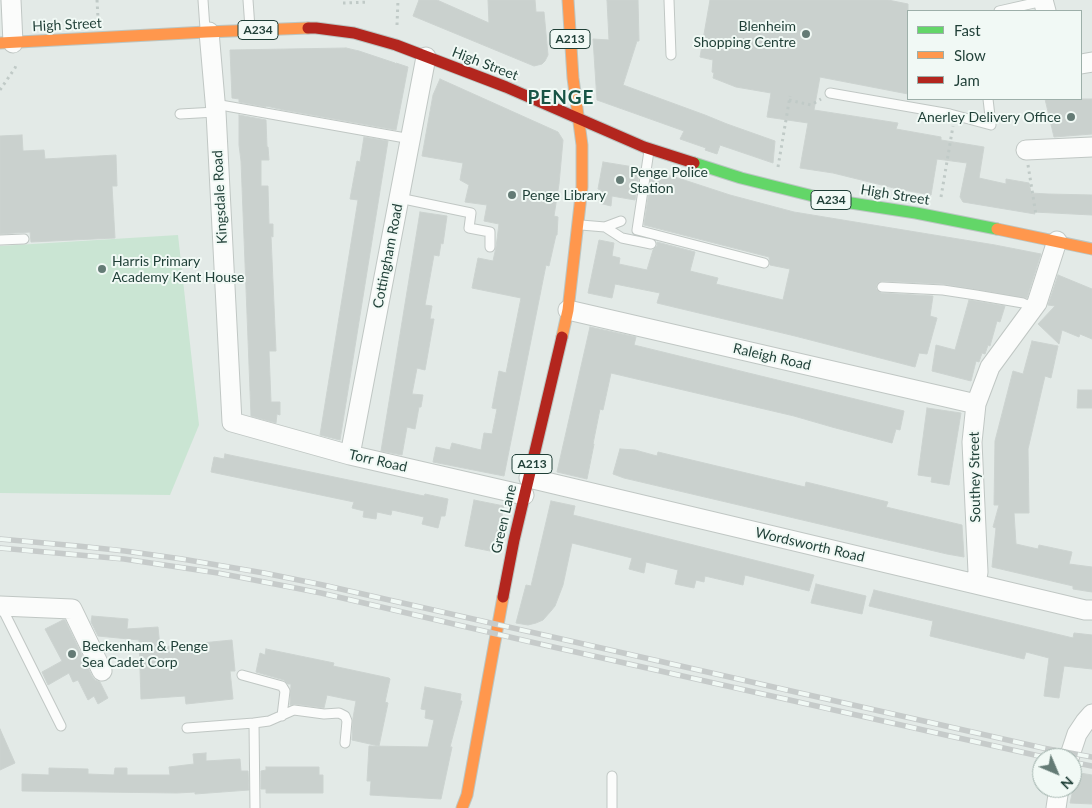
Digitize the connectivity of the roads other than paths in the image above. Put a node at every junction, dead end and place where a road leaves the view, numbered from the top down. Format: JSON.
{"nodes":[{"id":1,"x":12,"y":0,"type":"edge"},
{"id":2,"x":203,"y":0,"type":"edge"},
{"id":3,"x":248,"y":0,"type":"edge"},
{"id":4,"x":568,"y":0,"type":"edge"},
{"id":5,"x":669,"y":0,"type":"edge"},
{"id":6,"x":1043,"y":0,"type":"edge"},
{"id":7,"x":1003,"y":10,"type":"edge"},
{"id":8,"x":250,"y":30,"type":"junction"},
{"id":9,"x":207,"y":32,"type":"junction"},
{"id":10,"x":10,"y":43,"type":"edge"},
{"id":11,"x":671,"y":55,"type":"dead end"},
{"id":12,"x":426,"y":57,"type":"junction"},
{"id":13,"x":830,"y":94,"type":"road end"},
{"id":14,"x":988,"y":100,"type":"edge"},
{"id":15,"x":216,"y":108,"type":"junction"},
{"id":16,"x":180,"y":114,"type":"dead end"},
{"id":17,"x":578,"y":118,"type":"junction"},
{"id":18,"x":410,"y":139,"type":"junction"},
{"id":19,"x":1092,"y":147,"type":"edge"},
{"id":20,"x":650,"y":148,"type":"junction"},
{"id":21,"x":1026,"y":150,"type":"road end"},
{"id":22,"x":399,"y":198,"type":"junction"},
{"id":23,"x":621,"y":221,"type":"dead end"},
{"id":24,"x":578,"y":225,"type":"junction"},
{"id":25,"x":606,"y":227,"type":"junction"},
{"id":26,"x":24,"y":239,"type":"dead end"},
{"id":27,"x":0,"y":240,"type":"edge"},
{"id":28,"x":1056,"y":241,"type":"junction"},
{"id":29,"x":651,"y":244,"type":"dead end"},
{"id":30,"x":490,"y":247,"type":"dead end"},
{"id":31,"x":1092,"y":249,"type":"edge"},
{"id":32,"x":764,"y":263,"type":"dead end"},
{"id":33,"x":882,"y":286,"type":"dead end"},
{"id":34,"x":1034,"y":308,"type":"junction"},
{"id":35,"x":568,"y":310,"type":"junction"},
{"id":36,"x":976,"y":404,"type":"junction"},
{"id":37,"x":232,"y":422,"type":"joint"},
{"id":38,"x":350,"y":455,"type":"junction"},
{"id":39,"x":527,"y":487,"type":"junction"},
{"id":40,"x":976,"y":584,"type":"junction"},
{"id":41,"x":1,"y":606,"type":"edge"},
{"id":42,"x":1092,"y":610,"type":"edge"},
{"id":43,"x":102,"y":671,"type":"dead end"},
{"id":44,"x":242,"y":675,"type":"dead end"},
{"id":45,"x":1092,"y":714,"type":"edge"},
{"id":46,"x":282,"y":716,"type":"junction"},
{"id":47,"x":254,"y":723,"type":"junction"},
{"id":48,"x":61,"y":726,"type":"dead end"},
{"id":49,"x":187,"y":728,"type":"dead end"},
{"id":50,"x":345,"y":743,"type":"dead end"},
{"id":51,"x":1072,"y":748,"type":"edge"},
{"id":52,"x":612,"y":776,"type":"dead end"},
{"id":53,"x":255,"y":808,"type":"edge"},
{"id":54,"x":462,"y":808,"type":"edge"},
{"id":55,"x":612,"y":808,"type":"edge"}],
"edges":[{"from":1,"to":10,"type":"street"},
{"from":2,"to":9,"type":"lane"},
{"from":3,"to":8,"type":"lane"},
{"from":4,"to":17,"type":"main road","number":"A213"},
{"from":5,"to":11,"type":"lane"},
{"from":6,"to":7,"type":"lane"},
{"from":8,"to":9,"type":"main road","name":"High Street","number":"A234"},
{"from":8,"to":12,"type":"main road","name":"High Street","number":"A234"},
{"from":9,"to":10,"type":"main road","name":"High Street","number":"A234"},
{"from":9,"to":15,"type":"street","name":"Kingsdale Road"},
{"from":12,"to":17,"type":"main road","name":"High Street","number":"A234"},
{"from":12,"to":18,"type":"street","name":"Cottingham Road"},
{"from":13,"to":14,"type":"lane"},
{"from":15,"to":16,"type":"lane"},
{"from":15,"to":18,"type":"lane"},
{"from":15,"to":37,"type":"street","name":"Kingsdale Road"},
{"from":17,"to":20,"type":"main road","name":"High Street","number":"A234"},
{"from":17,"to":24,"type":"main road","name":"Green Lane","number":"A213"},
{"from":18,"to":22,"type":"street","name":"Cottingham Road"},
{"from":19,"to":21,"type":"street"},
{"from":20,"to":28,"type":"main road","name":"High Street","number":"A234"},
{"from":20,"to":32,"type":"lane"},
{"from":22,"to":30,"type":"lane"},
{"from":22,"to":38,"type":"street","name":"Cottingham Road"},
{"from":23,"to":25,"type":"lane"},
{"from":24,"to":25,"type":"lane"},
{"from":24,"to":35,"type":"main road","name":"Green Lane","number":"A213"},
{"from":25,"to":29,"type":"lane"},
{"from":26,"to":27,"type":"lane"},
{"from":28,"to":31,"type":"main road","name":"High Street","number":"A234"},
{"from":28,"to":34,"type":"street","name":"Southey Street"},
{"from":33,"to":34,"type":"lane"},
{"from":34,"to":36,"type":"street","name":"Southey Street"},
{"from":35,"to":36,"type":"street","name":"Raleigh Road"},
{"from":35,"to":39,"type":"main road","name":"Green Lane","number":"A213"},
{"from":36,"to":40,"type":"street","name":"Southey Street"},
{"from":37,"to":38,"type":"street","name":"Torr Road"},
{"from":38,"to":39,"type":"street","name":"Torr Road"},
{"from":39,"to":40,"type":"street","name":"Wordsworth Road"},
{"from":39,"to":54,"type":"main road","name":"Green Lane","number":"A213"},
{"from":40,"to":42,"type":"street","name":"Wordsworth Road"},
{"from":41,"to":43,"type":"street"},
{"from":41,"to":48,"type":"lane"},
{"from":44,"to":46,"type":"lane"},
{"from":45,"to":51,"type":"street"},
{"from":46,"to":47,"type":"lane"},
{"from":46,"to":50,"type":"lane"},
{"from":47,"to":49,"type":"lane"},
{"from":47,"to":53,"type":"lane"},
{"from":52,"to":55,"type":"lane"}]}
